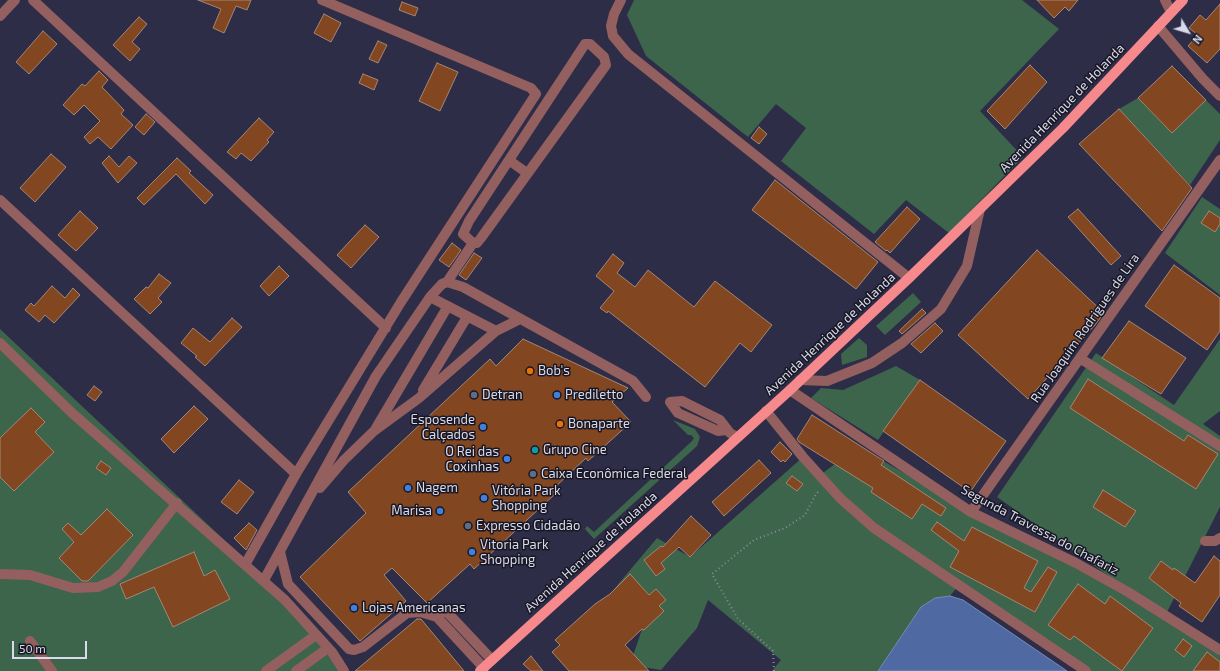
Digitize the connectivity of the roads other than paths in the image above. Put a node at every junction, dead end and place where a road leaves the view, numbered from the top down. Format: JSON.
{"nodes":[{"id":1,"x":15,"y":0,"type":"edge"},
{"id":2,"x":33,"y":0,"type":"edge"},
{"id":3,"x":322,"y":0,"type":"edge"},
{"id":4,"x":621,"y":0,"type":"edge"},
{"id":5,"x":1165,"y":0,"type":"edge"},
{"id":6,"x":1183,"y":0,"type":"edge"},
{"id":7,"x":1171,"y":12,"type":"junction"},
{"id":8,"x":0,"y":16,"type":"edge"},
{"id":9,"x":1158,"y":26,"type":"junction"},
{"id":10,"x":1220,"y":96,"type":"edge"},
{"id":11,"x":1220,"y":160,"type":"edge"},
{"id":12,"x":510,"y":161,"type":"junction"},
{"id":13,"x":527,"y":172,"type":"junction"},
{"id":14,"x":0,"y":200,"type":"edge"},
{"id":15,"x":980,"y":208,"type":"junction"},
{"id":16,"x":473,"y":243,"type":"junction"},
{"id":17,"x":909,"y":278,"type":"junction"},
{"id":18,"x":446,"y":282,"type":"junction"},
{"id":19,"x":430,"y":297,"type":"junction"},
{"id":20,"x":448,"y":306,"type":"junction"},
{"id":21,"x":467,"y":316,"type":"junction"},
{"id":22,"x":520,"y":319,"type":"junction"},
{"id":23,"x":386,"y":328,"type":"junction"},
{"id":24,"x":496,"y":331,"type":"junction"},
{"id":25,"x":0,"y":343,"type":"edge"},
{"id":26,"x":1081,"y":359,"type":"junction"},
{"id":27,"x":800,"y":380,"type":"junction"},
{"id":28,"x":790,"y":390,"type":"junction"},
{"id":29,"x":646,"y":397,"type":"dead end"},
{"id":30,"x":419,"y":398,"type":"junction"},
{"id":31,"x":670,"y":402,"type":"dead end"},
{"id":32,"x":766,"y":411,"type":"junction"},
{"id":33,"x":705,"y":419,"type":"junction"},
{"id":34,"x":374,"y":431,"type":"junction"},
{"id":35,"x":722,"y":431,"type":"junction"},
{"id":36,"x":737,"y":437,"type":"junction"},
{"id":37,"x":1220,"y":446,"type":"edge"},
{"id":38,"x":296,"y":474,"type":"junction"},
{"id":39,"x":177,"y":504,"type":"junction"},
{"id":40,"x":303,"y":509,"type":"junction"},
{"id":41,"x":971,"y":512,"type":"junction"},
{"id":42,"x":1220,"y":538,"type":"edge"},
{"id":43,"x":1206,"y":541,"type":"dead end"},
{"id":44,"x":280,"y":552,"type":"junction"},
{"id":45,"x":246,"y":564,"type":"junction"},
{"id":46,"x":0,"y":574,"type":"edge"},
{"id":47,"x":264,"y":580,"type":"junction"},
{"id":48,"x":443,"y":612,"type":"junction"},
{"id":49,"x":316,"y":635,"type":"junction"},
{"id":50,"x":30,"y":641,"type":"dead end"},
{"id":51,"x":328,"y":648,"type":"junction"},
{"id":52,"x":1220,"y":650,"type":"edge"},
{"id":53,"x":488,"y":664,"type":"edge"},
{"id":54,"x":52,"y":671,"type":"edge"},
{"id":55,"x":266,"y":671,"type":"edge"},
{"id":56,"x":296,"y":671,"type":"edge"},
{"id":57,"x":344,"y":671,"type":"edge"},
{"id":58,"x":1086,"y":671,"type":"edge"}],
"edges":[{"from":1,"to":8,"type":"street"},
{"from":2,"to":23,"type":"street"},
{"from":3,"to":23,"type":"street"},
{"from":4,"to":17,"type":"street"},
{"from":5,"to":7,"type":"street"},
{"from":6,"to":7,"type":"main road","name":"Avenida Henrique de Holanda"},
{"from":7,"to":9,"type":"main road","name":"Avenida Henrique de Holanda"},
{"from":9,"to":10,"type":"street"},
{"from":9,"to":15,"type":"main road","name":"Avenida Henrique de Holanda"},
{"from":11,"to":26,"type":"street","name":"Rua Joaquim Rodrigues de Lira"},
{"from":12,"to":13,"type":"street"},
{"from":12,"to":13,"type":"street"},
{"from":12,"to":16,"type":"street"},
{"from":13,"to":16,"type":"street"},
{"from":14,"to":38,"type":"street"},
{"from":15,"to":17,"type":"main road","name":"Avenida Henrique de Holanda"},
{"from":15,"to":27,"type":"street"},
{"from":16,"to":18,"type":"street"},
{"from":17,"to":27,"type":"main road","name":"Avenida Henrique de Holanda"},
{"from":18,"to":19,"type":"street"},
{"from":18,"to":22,"type":"street"},
{"from":19,"to":20,"type":"street"},
{"from":19,"to":40,"type":"street"},
{"from":20,"to":21,"type":"street"},
{"from":20,"to":34,"type":"street"},
{"from":21,"to":24,"type":"street"},
{"from":21,"to":30,"type":"street"},
{"from":22,"to":24,"type":"street"},
{"from":22,"to":29,"type":"street"},
{"from":23,"to":38,"type":"street"},
{"from":24,"to":30,"type":"street"},
{"from":25,"to":39,"type":"street"},
{"from":26,"to":37,"type":"street"},
{"from":26,"to":41,"type":"street","name":"Rua Joaquim Rodrigues de Lira"},
{"from":27,"to":28,"type":"main road","name":"Avenida Henrique de Holanda"},
{"from":28,"to":32,"type":"main road","name":"Avenida Henrique de Holanda"},
{"from":28,"to":41,"type":"street","name":"Segunda Travessa do Chafariz"},
{"from":30,"to":34,"type":"street"},
{"from":31,"to":33,"type":"street"},
{"from":32,"to":36,"type":"main road","name":"Avenida Henrique de Holanda"},
{"from":32,"to":58,"type":"street"},
{"from":33,"to":35,"type":"street"},
{"from":33,"to":35,"type":"street"},
{"from":34,"to":40,"type":"street"},
{"from":35,"to":36,"type":"street"},
{"from":36,"to":53,"type":"main road","name":"Avenida Henrique de Holanda"},
{"from":38,"to":45,"type":"street"},
{"from":39,"to":45,"type":"street"},
{"from":39,"to":46,"type":"street"},
{"from":40,"to":44,"type":"street"},
{"from":41,"to":52,"type":"street","name":"Segunda Travessa do Chafariz"},
{"from":42,"to":43,"type":"street"},
{"from":44,"to":47,"type":"street"},
{"from":44,"to":48,"type":"street"},
{"from":45,"to":47,"type":"street"},
{"from":47,"to":49,"type":"street"},
{"from":48,"to":53,"type":"street"},
{"from":48,"to":53,"type":"street"},
{"from":49,"to":51,"type":"street"},
{"from":49,"to":55,"type":"street"},
{"from":50,"to":54,"type":"street"},
{"from":51,"to":56,"type":"street"},
{"from":51,"to":57,"type":"street"}]}
